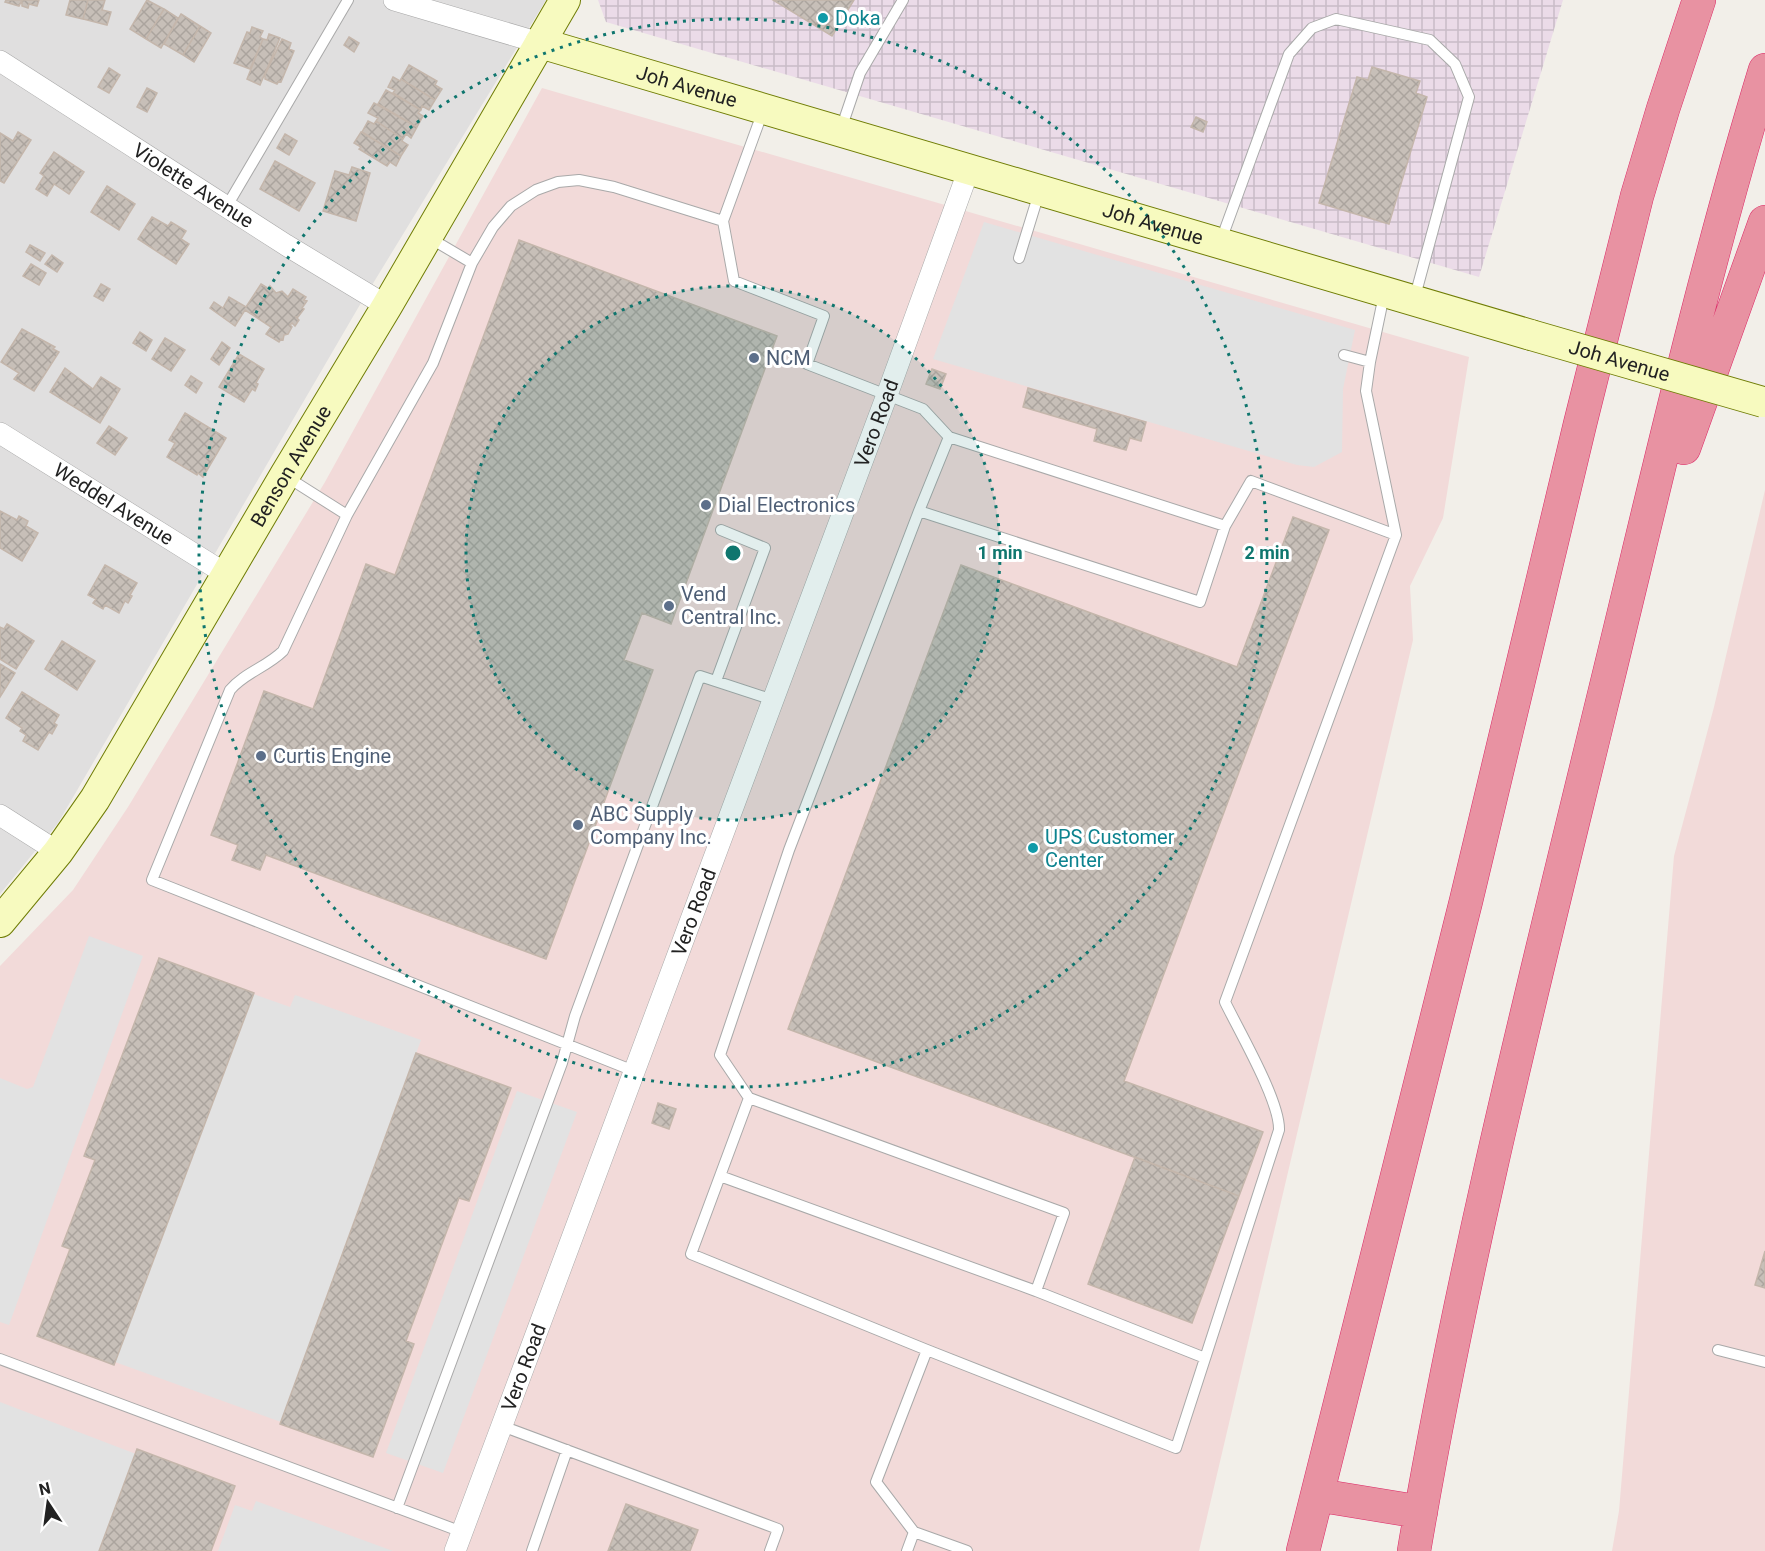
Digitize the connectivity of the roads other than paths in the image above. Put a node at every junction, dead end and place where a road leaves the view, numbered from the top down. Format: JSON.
{"nodes":[{"id":1,"x":348,"y":0,"type":"edge"},
{"id":2,"x":394,"y":0,"type":"edge"},
{"id":3,"x":565,"y":0,"type":"edge"},
{"id":4,"x":903,"y":0,"type":"edge"},
{"id":5,"x":1679,"y":0,"type":"edge"},
{"id":6,"x":1699,"y":0,"type":"edge"},
{"id":7,"x":540,"y":43,"type":"junction"},
{"id":8,"x":0,"y":61,"type":"edge"},
{"id":9,"x":1765,"y":70,"type":"edge"},
{"id":10,"x":764,"y":110,"type":"junction"},
{"id":11,"x":840,"y":132,"type":"junction"},
{"id":12,"x":969,"y":170,"type":"junction"},
{"id":13,"x":1040,"y":190,"type":"junction"},
{"id":14,"x":228,"y":206,"type":"junction"},
{"id":15,"x":723,"y":221,"type":"junction"},
{"id":16,"x":1765,"y":222,"type":"edge"},
{"id":17,"x":428,"y":237,"type":"junction"},
{"id":18,"x":1220,"y":243,"type":"junction"},
{"id":19,"x":1019,"y":258,"type":"dead end"},
{"id":20,"x":472,"y":262,"type":"junction"},
{"id":21,"x":1385,"y":292,"type":"junction"},
{"id":22,"x":1414,"y":300,"type":"junction"},
{"id":23,"x":387,"y":306,"type":"junction"},
{"id":24,"x":1344,"y":355,"type":"dead end"},
{"id":25,"x":1370,"y":362,"type":"junction"},
{"id":26,"x":887,"y":394,"type":"junction"},
{"id":27,"x":1764,"y":403,"type":"edge"},
{"id":28,"x":1580,"y":424,"type":"junction"},
{"id":29,"x":0,"y":433,"type":"edge"},
{"id":30,"x":949,"y":437,"type":"junction"},
{"id":31,"x":285,"y":475,"type":"junction"},
{"id":32,"x":919,"y":511,"type":"junction"},
{"id":33,"x":347,"y":515,"type":"junction"},
{"id":34,"x":1225,"y":526,"type":"junction"},
{"id":35,"x":721,"y":530,"type":"dead end"},
{"id":36,"x":1396,"y":535,"type":"junction"},
{"id":37,"x":226,"y":574,"type":"junction"},
{"id":38,"x":1624,"y":616,"type":"junction"},
{"id":39,"x":716,"y":681,"type":"junction"},
{"id":40,"x":773,"y":700,"type":"junction"},
{"id":41,"x":0,"y":815,"type":"edge"},
{"id":42,"x":58,"y":852,"type":"junction"},
{"id":43,"x":0,"y":922,"type":"edge"},
{"id":44,"x":567,"y":1044,"type":"junction"},
{"id":45,"x":634,"y":1071,"type":"junction"},
{"id":46,"x":749,"y":1098,"type":"junction"},
{"id":47,"x":720,"y":1176,"type":"junction"},
{"id":48,"x":1036,"y":1291,"type":"junction"},
{"id":49,"x":927,"y":1350,"type":"junction"},
{"id":50,"x":1718,"y":1350,"type":"dead end"},
{"id":51,"x":1205,"y":1358,"type":"junction"},
{"id":52,"x":0,"y":1359,"type":"edge"},
{"id":53,"x":1765,"y":1362,"type":"edge"},
{"id":54,"x":502,"y":1426,"type":"junction"},
{"id":55,"x":567,"y":1450,"type":"junction"},
{"id":56,"x":1317,"y":1495,"type":"junction"},
{"id":57,"x":397,"y":1508,"type":"junction"},
{"id":58,"x":1421,"y":1512,"type":"junction"},
{"id":59,"x":914,"y":1532,"type":"junction"},
{"id":60,"x":459,"y":1542,"type":"edge"},
{"id":61,"x":532,"y":1551,"type":"edge"},
{"id":62,"x":770,"y":1551,"type":"edge"},
{"id":63,"x":907,"y":1551,"type":"edge"},
{"id":64,"x":967,"y":1551,"type":"edge"},
{"id":65,"x":1303,"y":1551,"type":"edge"},
{"id":66,"x":1414,"y":1551,"type":"edge"}],
"edges":[{"from":1,"to":14,"type":"lane"},
{"from":2,"to":7,"type":"street"},
{"from":3,"to":7,"type":"street","name":"Benson Avenue"},
{"from":4,"to":11,"type":"lane"},
{"from":5,"to":28,"type":"highway"},
{"from":6,"to":28,"type":"highway"},
{"from":7,"to":10,"type":"street","name":"Joh Avenue"},
{"from":7,"to":17,"type":"street","name":"Benson Avenue"},
{"from":8,"to":14,"type":"street","name":"Violette Avenue"},
{"from":9,"to":38,"type":"highway"},
{"from":10,"to":11,"type":"street","name":"Joh Avenue"},
{"from":10,"to":15,"type":"lane"},
{"from":11,"to":12,"type":"street","name":"Joh Avenue"},
{"from":12,"to":13,"type":"street","name":"Joh Avenue"},
{"from":12,"to":26,"type":"street","name":"Vero Road"},
{"from":13,"to":18,"type":"street","name":"Joh Avenue"},
{"from":13,"to":19,"type":"lane"},
{"from":14,"to":23,"type":"street","name":"Violette Avenue"},
{"from":15,"to":20,"type":"lane"},
{"from":15,"to":26,"type":"lane"},
{"from":16,"to":38,"type":"highway"},
{"from":17,"to":20,"type":"lane"},
{"from":17,"to":23,"type":"street","name":"Benson Avenue"},
{"from":18,"to":21,"type":"street","name":"Joh Avenue"},
{"from":18,"to":22,"type":"lane"},
{"from":20,"to":33,"type":"lane"},
{"from":21,"to":22,"type":"street","name":"Joh Avenue"},
{"from":21,"to":25,"type":"lane"},
{"from":22,"to":27,"type":"street","name":"Joh Avenue","bridge":true},
{"from":23,"to":31,"type":"street","name":"Benson Avenue"},
{"from":24,"to":25,"type":"lane"},
{"from":25,"to":36,"type":"lane"},
{"from":26,"to":30,"type":"lane"},
{"from":26,"to":40,"type":"street","name":"Vero Road"},
{"from":28,"to":56,"type":"highway"},
{"from":29,"to":37,"type":"street","name":"Weddel Avenue"},
{"from":30,"to":32,"type":"lane"},
{"from":30,"to":34,"type":"lane"},
{"from":31,"to":33,"type":"lane"},
{"from":31,"to":37,"type":"street","name":"Benson Avenue"},
{"from":32,"to":34,"type":"lane"},
{"from":32,"to":46,"type":"lane"},
{"from":33,"to":44,"type":"lane"},
{"from":34,"to":36,"type":"lane"},
{"from":35,"to":39,"type":"lane"},
{"from":36,"to":51,"type":"lane"},
{"from":37,"to":42,"type":"street","name":"Benson Avenue"},
{"from":38,"to":58,"type":"highway"},
{"from":39,"to":40,"type":"lane"},
{"from":39,"to":44,"type":"lane"},
{"from":40,"to":45,"type":"street","name":"Vero Road"},
{"from":41,"to":42,"type":"street"},
{"from":42,"to":43,"type":"street","name":"Benson Avenue"},
{"from":44,"to":45,"type":"lane"},
{"from":44,"to":57,"type":"lane"},
{"from":45,"to":54,"type":"street","name":"Vero Road"},
{"from":46,"to":47,"type":"lane"},
{"from":46,"to":48,"type":"lane"},
{"from":47,"to":48,"type":"lane"},
{"from":47,"to":49,"type":"lane"},
{"from":48,"to":51,"type":"lane"},
{"from":49,"to":51,"type":"lane"},
{"from":49,"to":59,"type":"lane"},
{"from":50,"to":53,"type":"lane"},
{"from":52,"to":57,"type":"lane"},
{"from":54,"to":55,"type":"lane"},
{"from":54,"to":60,"type":"street","name":"Vero Road"},
{"from":55,"to":61,"type":"lane"},
{"from":55,"to":62,"type":"lane"},
{"from":56,"to":58,"type":"highway"},
{"from":56,"to":65,"type":"highway"},
{"from":57,"to":60,"type":"lane"},
{"from":58,"to":66,"type":"highway"},
{"from":59,"to":63,"type":"lane"},
{"from":59,"to":64,"type":"lane"}]}
